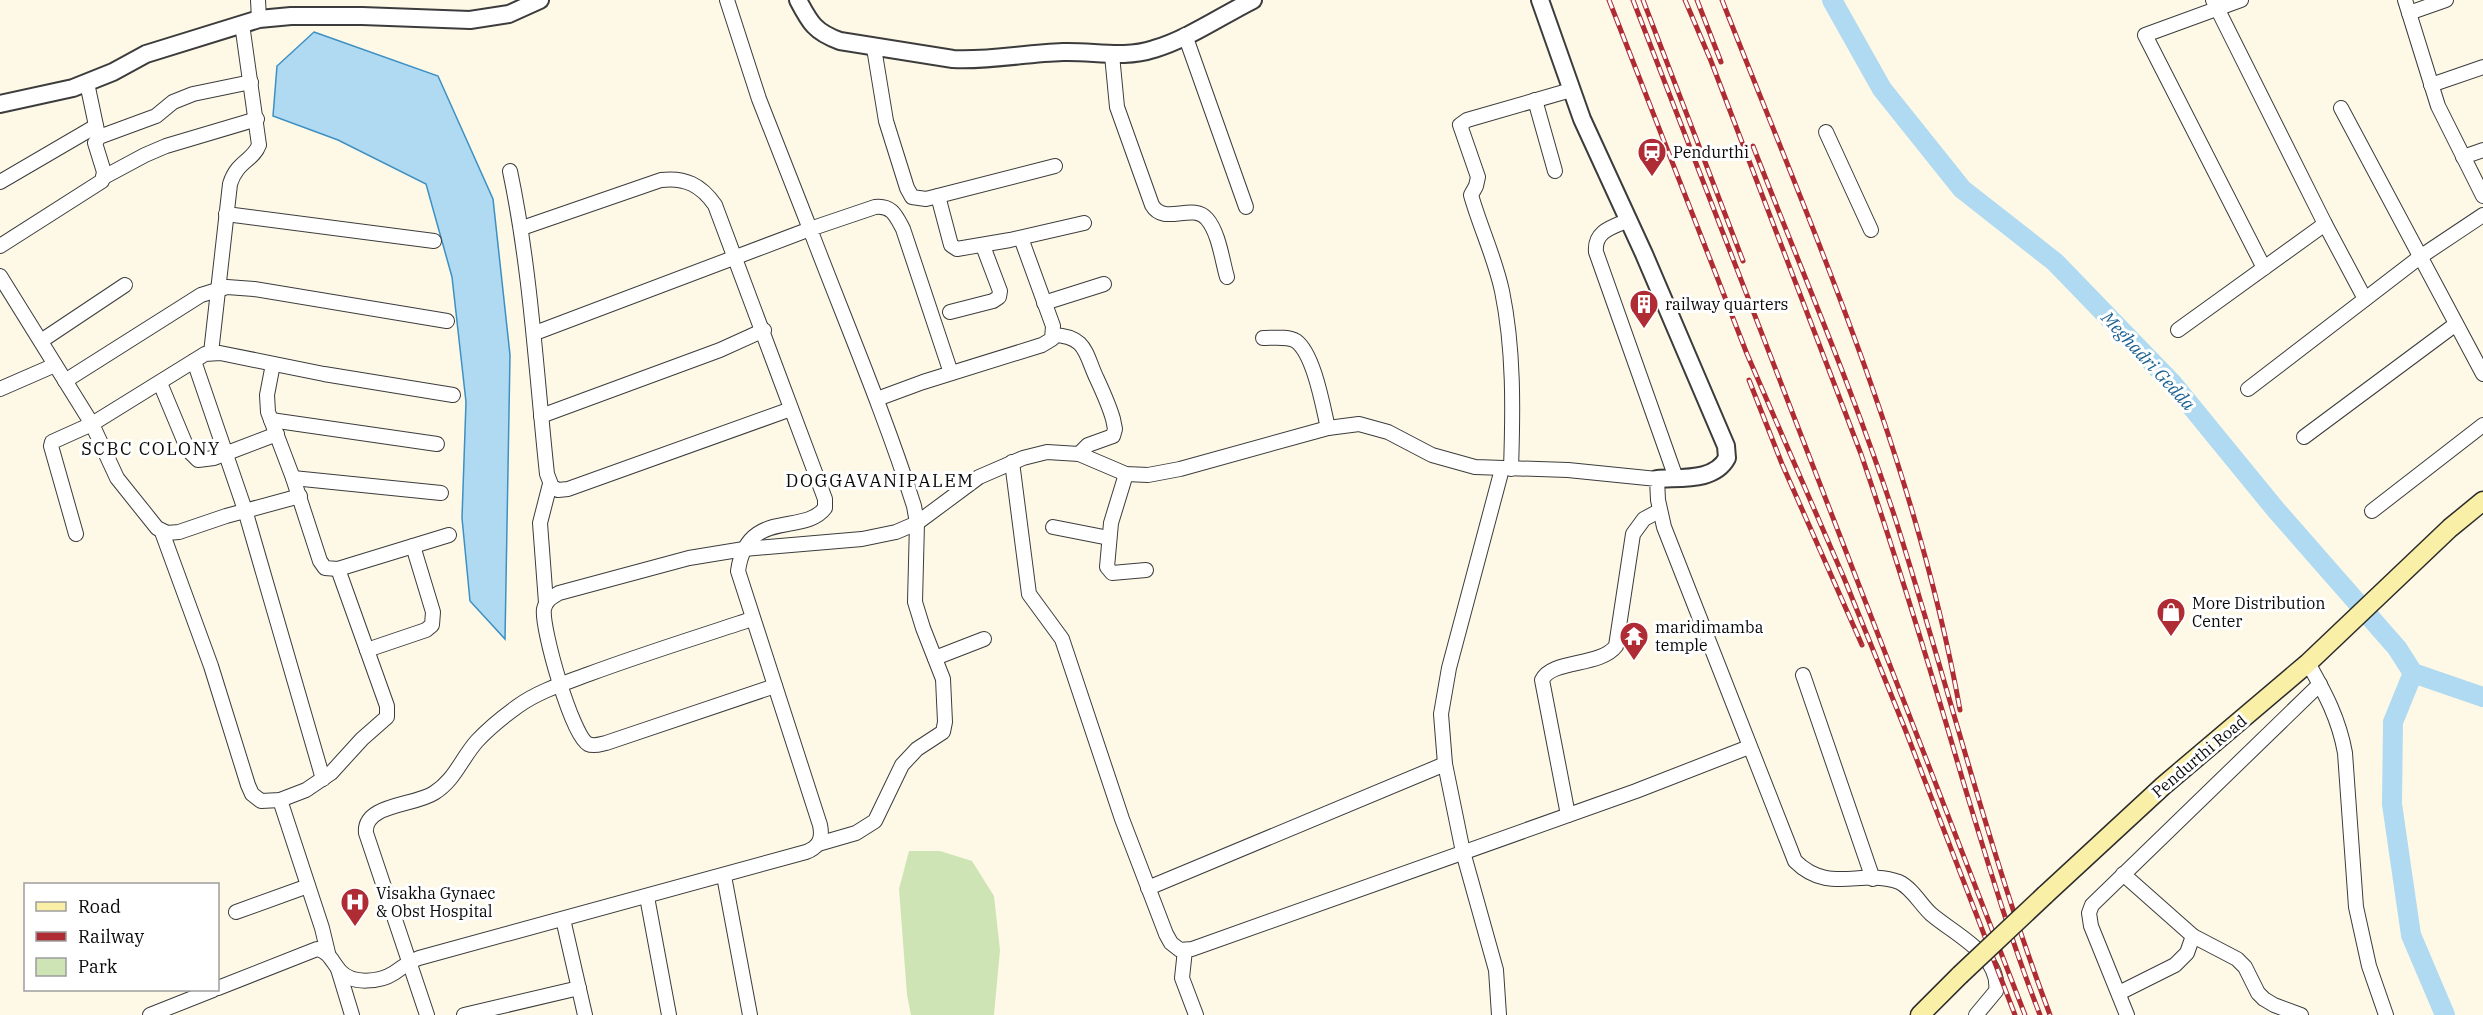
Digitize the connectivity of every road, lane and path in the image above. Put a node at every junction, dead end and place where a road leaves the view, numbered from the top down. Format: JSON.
{"nodes":[{"id":1,"x":258,"y":0,"type":"edge"},
{"id":2,"x":540,"y":0,"type":"edge"},
{"id":3,"x":726,"y":0,"type":"edge"},
{"id":4,"x":798,"y":0,"type":"edge"},
{"id":5,"x":1253,"y":0,"type":"edge"},
{"id":6,"x":1540,"y":0,"type":"edge"},
{"id":7,"x":2241,"y":0,"type":"edge"},
{"id":8,"x":2446,"y":0,"type":"edge"},
{"id":9,"x":2215,"y":4,"type":"edge"},
{"id":10,"x":2407,"y":6,"type":"edge"},
{"id":11,"x":259,"y":19,"type":"junction"},
{"id":12,"x":242,"y":24,"type":"junction"},
{"id":13,"x":1185,"y":35,"type":"junction"},
{"id":14,"x":874,"y":48,"type":"junction"},
{"id":15,"x":1112,"y":55,"type":"junction"},
{"id":16,"x":2483,"y":67,"type":"edge"},
{"id":17,"x":251,"y":82,"type":"junction"},
{"id":18,"x":87,"y":83,"type":"junction"},
{"id":19,"x":2431,"y":85,"type":"junction"},
{"id":20,"x":1571,"y":90,"type":"junction"},
{"id":21,"x":1535,"y":100,"type":"junction"},
{"id":22,"x":0,"y":104,"type":"edge"},
{"id":23,"x":2341,"y":108,"type":"dead end"},
{"id":24,"x":256,"y":119,"type":"junction"},
{"id":25,"x":98,"y":131,"type":"junction"},
{"id":26,"x":1826,"y":132,"type":"dead end"},
{"id":27,"x":2483,"y":150,"type":"edge"},
{"id":28,"x":2463,"y":158,"type":"junction"},
{"id":29,"x":1055,"y":166,"type":"dead end"},
{"id":30,"x":510,"y":171,"type":"dead end"},
{"id":31,"x":1556,"y":171,"type":"dead end"},
{"id":32,"x":104,"y":177,"type":"junction"},
{"id":33,"x":0,"y":182,"type":"edge"},
{"id":34,"x":938,"y":195,"type":"junction"},
{"id":35,"x":2483,"y":196,"type":"edge"},
{"id":36,"x":1246,"y":207,"type":"dead end"},
{"id":37,"x":226,"y":214,"type":"junction"},
{"id":38,"x":2483,"y":215,"type":"edge"},
{"id":39,"x":1629,"y":220,"type":"junction"},
{"id":40,"x":1084,"y":223,"type":"dead end"},
{"id":41,"x":2325,"y":224,"type":"junction"},
{"id":42,"x":522,"y":228,"type":"junction"},
{"id":43,"x":810,"y":229,"type":"junction"},
{"id":44,"x":1870,"y":230,"type":"dead end"},
{"id":45,"x":1021,"y":238,"type":"junction"},
{"id":46,"x":434,"y":241,"type":"dead end"},
{"id":47,"x":0,"y":246,"type":"edge"},
{"id":48,"x":983,"y":246,"type":"junction"},
{"id":49,"x":736,"y":257,"type":"junction"},
{"id":50,"x":2420,"y":257,"type":"junction"},
{"id":51,"x":2264,"y":268,"type":"junction"},
{"id":52,"x":0,"y":276,"type":"edge"},
{"id":53,"x":1227,"y":277,"type":"dead end"},
{"id":54,"x":1104,"y":284,"type":"dead end"},
{"id":55,"x":125,"y":285,"type":"dead end"},
{"id":56,"x":218,"y":289,"type":"junction"},
{"id":57,"x":2366,"y":299,"type":"junction"},
{"id":58,"x":1044,"y":303,"type":"junction"},
{"id":59,"x":950,"y":312,"type":"dead end"},
{"id":60,"x":447,"y":321,"type":"dead end"},
{"id":61,"x":2456,"y":324,"type":"junction"},
{"id":62,"x":764,"y":330,"type":"junction"},
{"id":63,"x":2178,"y":330,"type":"dead end"},
{"id":64,"x":535,"y":333,"type":"junction"},
{"id":65,"x":1053,"y":335,"type":"junction"},
{"id":66,"x":1263,"y":338,"type":"dead end"},
{"id":67,"x":41,"y":341,"type":"junction"},
{"id":68,"x":211,"y":353,"type":"junction"},
{"id":69,"x":194,"y":361,"type":"junction"},
{"id":70,"x":273,"y":364,"type":"junction"},
{"id":71,"x":55,"y":365,"type":"junction"},
{"id":72,"x":951,"y":373,"type":"junction"},
{"id":73,"x":2483,"y":374,"type":"edge"},
{"id":74,"x":65,"y":381,"type":"junction"},
{"id":75,"x":160,"y":383,"type":"junction"},
{"id":76,"x":0,"y":389,"type":"edge"},
{"id":77,"x":2248,"y":389,"type":"dead end"},
{"id":78,"x":453,"y":395,"type":"dead end"},
{"id":79,"x":877,"y":399,"type":"junction"},
{"id":80,"x":791,"y":409,"type":"junction"},
{"id":81,"x":541,"y":416,"type":"junction"},
{"id":82,"x":271,"y":420,"type":"junction"},
{"id":83,"x":92,"y":424,"type":"junction"},
{"id":84,"x":2483,"y":425,"type":"edge"},
{"id":85,"x":1328,"y":428,"type":"junction"},
{"id":86,"x":277,"y":434,"type":"junction"},
{"id":87,"x":2304,"y":436,"type":"dead end"},
{"id":88,"x":438,"y":444,"type":"dead end"},
{"id":89,"x":227,"y":453,"type":"junction"},
{"id":90,"x":1079,"y":454,"type":"junction"},
{"id":91,"x":1012,"y":462,"type":"junction"},
{"id":92,"x":1507,"y":469,"type":"junction"},
{"id":93,"x":1126,"y":474,"type":"junction"},
{"id":94,"x":293,"y":478,"type":"junction"},
{"id":95,"x":1676,"y":478,"type":"junction"},
{"id":96,"x":1657,"y":479,"type":"junction"},
{"id":97,"x":550,"y":484,"type":"junction"},
{"id":98,"x":441,"y":493,"type":"dead end"},
{"id":99,"x":300,"y":496,"type":"junction"},
{"id":100,"x":2483,"y":501,"type":"edge"},
{"id":101,"x":245,"y":510,"type":"junction"},
{"id":102,"x":1659,"y":511,"type":"junction"},
{"id":103,"x":2372,"y":511,"type":"dead end"},
{"id":104,"x":917,"y":523,"type":"junction"},
{"id":105,"x":1053,"y":527,"type":"dead end"},
{"id":106,"x":162,"y":532,"type":"junction"},
{"id":107,"x":76,"y":534,"type":"dead end"},
{"id":108,"x":449,"y":535,"type":"dead end"},
{"id":109,"x":1109,"y":538,"type":"junction"},
{"id":110,"x":413,"y":546,"type":"junction"},
{"id":111,"x":744,"y":549,"type":"junction"},
{"id":112,"x":338,"y":568,"type":"junction"},
{"id":113,"x":1146,"y":570,"type":"dead end"},
{"id":114,"x":546,"y":603,"type":"junction"},
{"id":115,"x":753,"y":619,"type":"junction"},
{"id":116,"x":984,"y":639,"type":"dead end"},
{"id":117,"x":367,"y":650,"type":"junction"},
{"id":118,"x":935,"y":657,"type":"junction"},
{"id":119,"x":2308,"y":663,"type":"junction"},
{"id":120,"x":1803,"y":675,"type":"dead end"},
{"id":121,"x":2320,"y":684,"type":"junction"},
{"id":122,"x":560,"y":685,"type":"junction"},
{"id":123,"x":775,"y":687,"type":"junction"},
{"id":124,"x":1749,"y":747,"type":"junction"},
{"id":125,"x":1445,"y":764,"type":"junction"},
{"id":126,"x":323,"y":779,"type":"junction"},
{"id":127,"x":280,"y":800,"type":"junction"},
{"id":128,"x":1568,"y":815,"type":"junction"},
{"id":129,"x":818,"y":844,"type":"junction"},
{"id":130,"x":1463,"y":852,"type":"junction"},
{"id":131,"x":2123,"y":874,"type":"junction"},
{"id":132,"x":724,"y":876,"type":"junction"},
{"id":133,"x":1873,"y":879,"type":"junction"},
{"id":134,"x":308,"y":886,"type":"junction"},
{"id":135,"x":1148,"y":888,"type":"junction"},
{"id":136,"x":646,"y":897,"type":"junction"},
{"id":137,"x":236,"y":912,"type":"dead end"},
{"id":138,"x":563,"y":919,"type":"junction"},
{"id":139,"x":2193,"y":936,"type":"junction"},
{"id":140,"x":1185,"y":950,"type":"junction"},
{"id":141,"x":328,"y":953,"type":"junction"},
{"id":142,"x":410,"y":961,"type":"junction"},
{"id":143,"x":338,"y":969,"type":"junction"},
{"id":144,"x":219,"y":987,"type":"edge"},
{"id":145,"x":579,"y":988,"type":"junction"},
{"id":146,"x":210,"y":991,"type":"edge"},
{"id":147,"x":2119,"y":993,"type":"junction"},
{"id":148,"x":150,"y":1015,"type":"edge"},
{"id":149,"x":352,"y":1015,"type":"edge"},
{"id":150,"x":427,"y":1015,"type":"edge"},
{"id":151,"x":464,"y":1015,"type":"edge"},
{"id":152,"x":585,"y":1015,"type":"edge"},
{"id":153,"x":669,"y":1015,"type":"edge"},
{"id":154,"x":750,"y":1015,"type":"edge"},
{"id":155,"x":1196,"y":1015,"type":"edge"},
{"id":156,"x":1499,"y":1015,"type":"edge"},
{"id":157,"x":1920,"y":1015,"type":"edge"},
{"id":158,"x":1976,"y":1015,"type":"edge"},
{"id":159,"x":2127,"y":1015,"type":"edge"},
{"id":160,"x":2301,"y":1015,"type":"edge"},
{"id":161,"x":2385,"y":1015,"type":"edge"}],
"edges":[{"from":1,"to":11,"type":"street"},
{"from":2,"to":11,"type":"street"},
{"from":3,"to":43,"type":"street"},
{"from":4,"to":14,"type":"street"},
{"from":5,"to":13,"type":"street"},
{"from":6,"to":20,"type":"street"},
{"from":7,"to":9,"type":"street"},
{"from":8,"to":10,"type":"street"},
{"from":9,"to":41,"type":"street"},
{"from":9,"to":51,"type":"street"},
{"from":10,"to":19,"type":"street"},
{"from":11,"to":12,"type":"street"},
{"from":12,"to":17,"type":"street"},
{"from":12,"to":18,"type":"street"},
{"from":13,"to":15,"type":"street"},
{"from":13,"to":36,"type":"street"},
{"from":14,"to":15,"type":"street"},
{"from":14,"to":34,"type":"street"},
{"from":15,"to":53,"type":"street"},
{"from":16,"to":19,"type":"street"},
{"from":17,"to":24,"type":"street"},
{"from":17,"to":25,"type":"street"},
{"from":18,"to":22,"type":"street"},
{"from":18,"to":25,"type":"street"},
{"from":19,"to":28,"type":"street"},
{"from":20,"to":21,"type":"street"},
{"from":20,"to":39,"type":"street"},
{"from":21,"to":31,"type":"street"},
{"from":21,"to":92,"type":"street"},
{"from":23,"to":50,"type":"street"},
{"from":24,"to":32,"type":"street"},
{"from":24,"to":37,"type":"street"},
{"from":25,"to":32,"type":"street"},
{"from":25,"to":33,"type":"street"},
{"from":26,"to":44,"type":"street"},
{"from":27,"to":28,"type":"street"},
{"from":28,"to":35,"type":"street"},
{"from":29,"to":34,"type":"street"},
{"from":30,"to":42,"type":"street"},
{"from":32,"to":47,"type":"street"},
{"from":34,"to":48,"type":"street"},
{"from":37,"to":46,"type":"street"},
{"from":37,"to":56,"type":"street"},
{"from":38,"to":50,"type":"street"},
{"from":39,"to":95,"type":"street"},
{"from":39,"to":95,"type":"street"},
{"from":40,"to":45,"type":"street"},
{"from":41,"to":51,"type":"street"},
{"from":41,"to":57,"type":"street"},
{"from":42,"to":49,"type":"street"},
{"from":42,"to":64,"type":"street"},
{"from":43,"to":49,"type":"street"},
{"from":43,"to":72,"type":"street"},
{"from":43,"to":79,"type":"street"},
{"from":45,"to":48,"type":"street"},
{"from":45,"to":58,"type":"street"},
{"from":48,"to":59,"type":"street"},
{"from":49,"to":62,"type":"street"},
{"from":49,"to":64,"type":"street"},
{"from":50,"to":57,"type":"street"},
{"from":50,"to":61,"type":"street"},
{"from":51,"to":63,"type":"street"},
{"from":52,"to":67,"type":"street"},
{"from":54,"to":58,"type":"street"},
{"from":55,"to":67,"type":"street"},
{"from":56,"to":60,"type":"street"},
{"from":56,"to":68,"type":"street"},
{"from":56,"to":74,"type":"street"},
{"from":57,"to":77,"type":"street"},
{"from":58,"to":65,"type":"street"},
{"from":61,"to":73,"type":"street"},
{"from":61,"to":87,"type":"street"},
{"from":62,"to":80,"type":"street"},
{"from":62,"to":81,"type":"street"},
{"from":64,"to":81,"type":"street"},
{"from":65,"to":72,"type":"street"},
{"from":65,"to":90,"type":"street"},
{"from":66,"to":85,"type":"street"},
{"from":67,"to":71,"type":"street"},
{"from":68,"to":69,"type":"street"},
{"from":68,"to":70,"type":"street"},
{"from":69,"to":75,"type":"street"},
{"from":69,"to":89,"type":"street"},
{"from":70,"to":78,"type":"street"},
{"from":70,"to":82,"type":"street"},
{"from":71,"to":74,"type":"street"},
{"from":71,"to":76,"type":"street"},
{"from":72,"to":79,"type":"street"},
{"from":74,"to":83,"type":"street"},
{"from":75,"to":83,"type":"street"},
{"from":75,"to":89,"type":"street"},
{"from":79,"to":104,"type":"street"},
{"from":80,"to":97,"type":"street"},
{"from":80,"to":111,"type":"street"},
{"from":81,"to":97,"type":"street"},
{"from":82,"to":86,"type":"street"},
{"from":82,"to":88,"type":"street"},
{"from":83,"to":106,"type":"street"},
{"from":83,"to":107,"type":"street"},
{"from":84,"to":103,"type":"street"},
{"from":85,"to":92,"type":"street"},
{"from":85,"to":93,"type":"street"},
{"from":86,"to":89,"type":"street"},
{"from":86,"to":94,"type":"street"},
{"from":89,"to":101,"type":"street"},
{"from":90,"to":91,"type":"street"},
{"from":90,"to":93,"type":"street"},
{"from":91,"to":104,"type":"street"},
{"from":91,"to":135,"type":"street"},
{"from":92,"to":96,"type":"street"},
{"from":92,"to":125,"type":"street"},
{"from":93,"to":109,"type":"street"},
{"from":94,"to":98,"type":"street"},
{"from":94,"to":99,"type":"street"},
{"from":95,"to":96,"type":"street"},
{"from":96,"to":102,"type":"street"},
{"from":97,"to":114,"type":"street"},
{"from":99,"to":101,"type":"street"},
{"from":99,"to":112,"type":"street"},
{"from":100,"to":119,"type":"main road","name":"Pendurthi Road"},
{"from":101,"to":106,"type":"street"},
{"from":101,"to":126,"type":"street"},
{"from":102,"to":124,"type":"street"},
{"from":102,"to":128,"type":"street"},
{"from":104,"to":111,"type":"street"},
{"from":104,"to":118,"type":"street"},
{"from":105,"to":109,"type":"street"},
{"from":106,"to":127,"type":"street"},
{"from":108,"to":110,"type":"street"},
{"from":109,"to":113,"type":"street"},
{"from":110,"to":112,"type":"street"},
{"from":110,"to":117,"type":"street"},
{"from":111,"to":114,"type":"street"},
{"from":111,"to":115,"type":"street"},
{"from":112,"to":117,"type":"street"},
{"from":114,"to":122,"type":"street"},
{"from":115,"to":122,"type":"street"},
{"from":115,"to":123,"type":"street"},
{"from":116,"to":118,"type":"street"},
{"from":117,"to":126,"type":"street"},
{"from":118,"to":129,"type":"street"},
{"from":119,"to":121,"type":"street"},
{"from":119,"to":157,"type":"main road","name":"Pendurthi Road","bridge":true},
{"from":120,"to":133,"type":"street"},
{"from":121,"to":131,"type":"street"},
{"from":121,"to":161,"type":"street"},
{"from":122,"to":123,"type":"street"},
{"from":122,"to":142,"type":"street"},
{"from":123,"to":129,"type":"street"},
{"from":124,"to":128,"type":"street"},
{"from":124,"to":133,"type":"street"},
{"from":125,"to":130,"type":"street"},
{"from":125,"to":135,"type":"street"},
{"from":126,"to":127,"type":"street"},
{"from":127,"to":134,"type":"street"},
{"from":128,"to":130,"type":"street"},
{"from":129,"to":132,"type":"street"},
{"from":130,"to":140,"type":"street"},
{"from":130,"to":156,"type":"street"},
{"from":131,"to":139,"type":"street"},
{"from":131,"to":147,"type":"street"},
{"from":132,"to":136,"type":"street"},
{"from":132,"to":154,"type":"street"},
{"from":133,"to":158,"type":"street"},
{"from":134,"to":137,"type":"street"},
{"from":134,"to":141,"type":"street"},
{"from":135,"to":140,"type":"street"},
{"from":136,"to":138,"type":"street"},
{"from":136,"to":153,"type":"street"},
{"from":138,"to":142,"type":"street"},
{"from":138,"to":145,"type":"street"},
{"from":139,"to":147,"type":"street"},
{"from":139,"to":160,"type":"street"},
{"from":140,"to":155,"type":"street"},
{"from":141,"to":143,"type":"street"},
{"from":141,"to":144,"type":"street"},
{"from":142,"to":143,"type":"street"},
{"from":142,"to":150,"type":"street"},
{"from":143,"to":149,"type":"street"},
{"from":145,"to":151,"type":"street"},
{"from":145,"to":152,"type":"street"},
{"from":146,"to":148,"type":"street"},
{"from":147,"to":159,"type":"street"}]}
